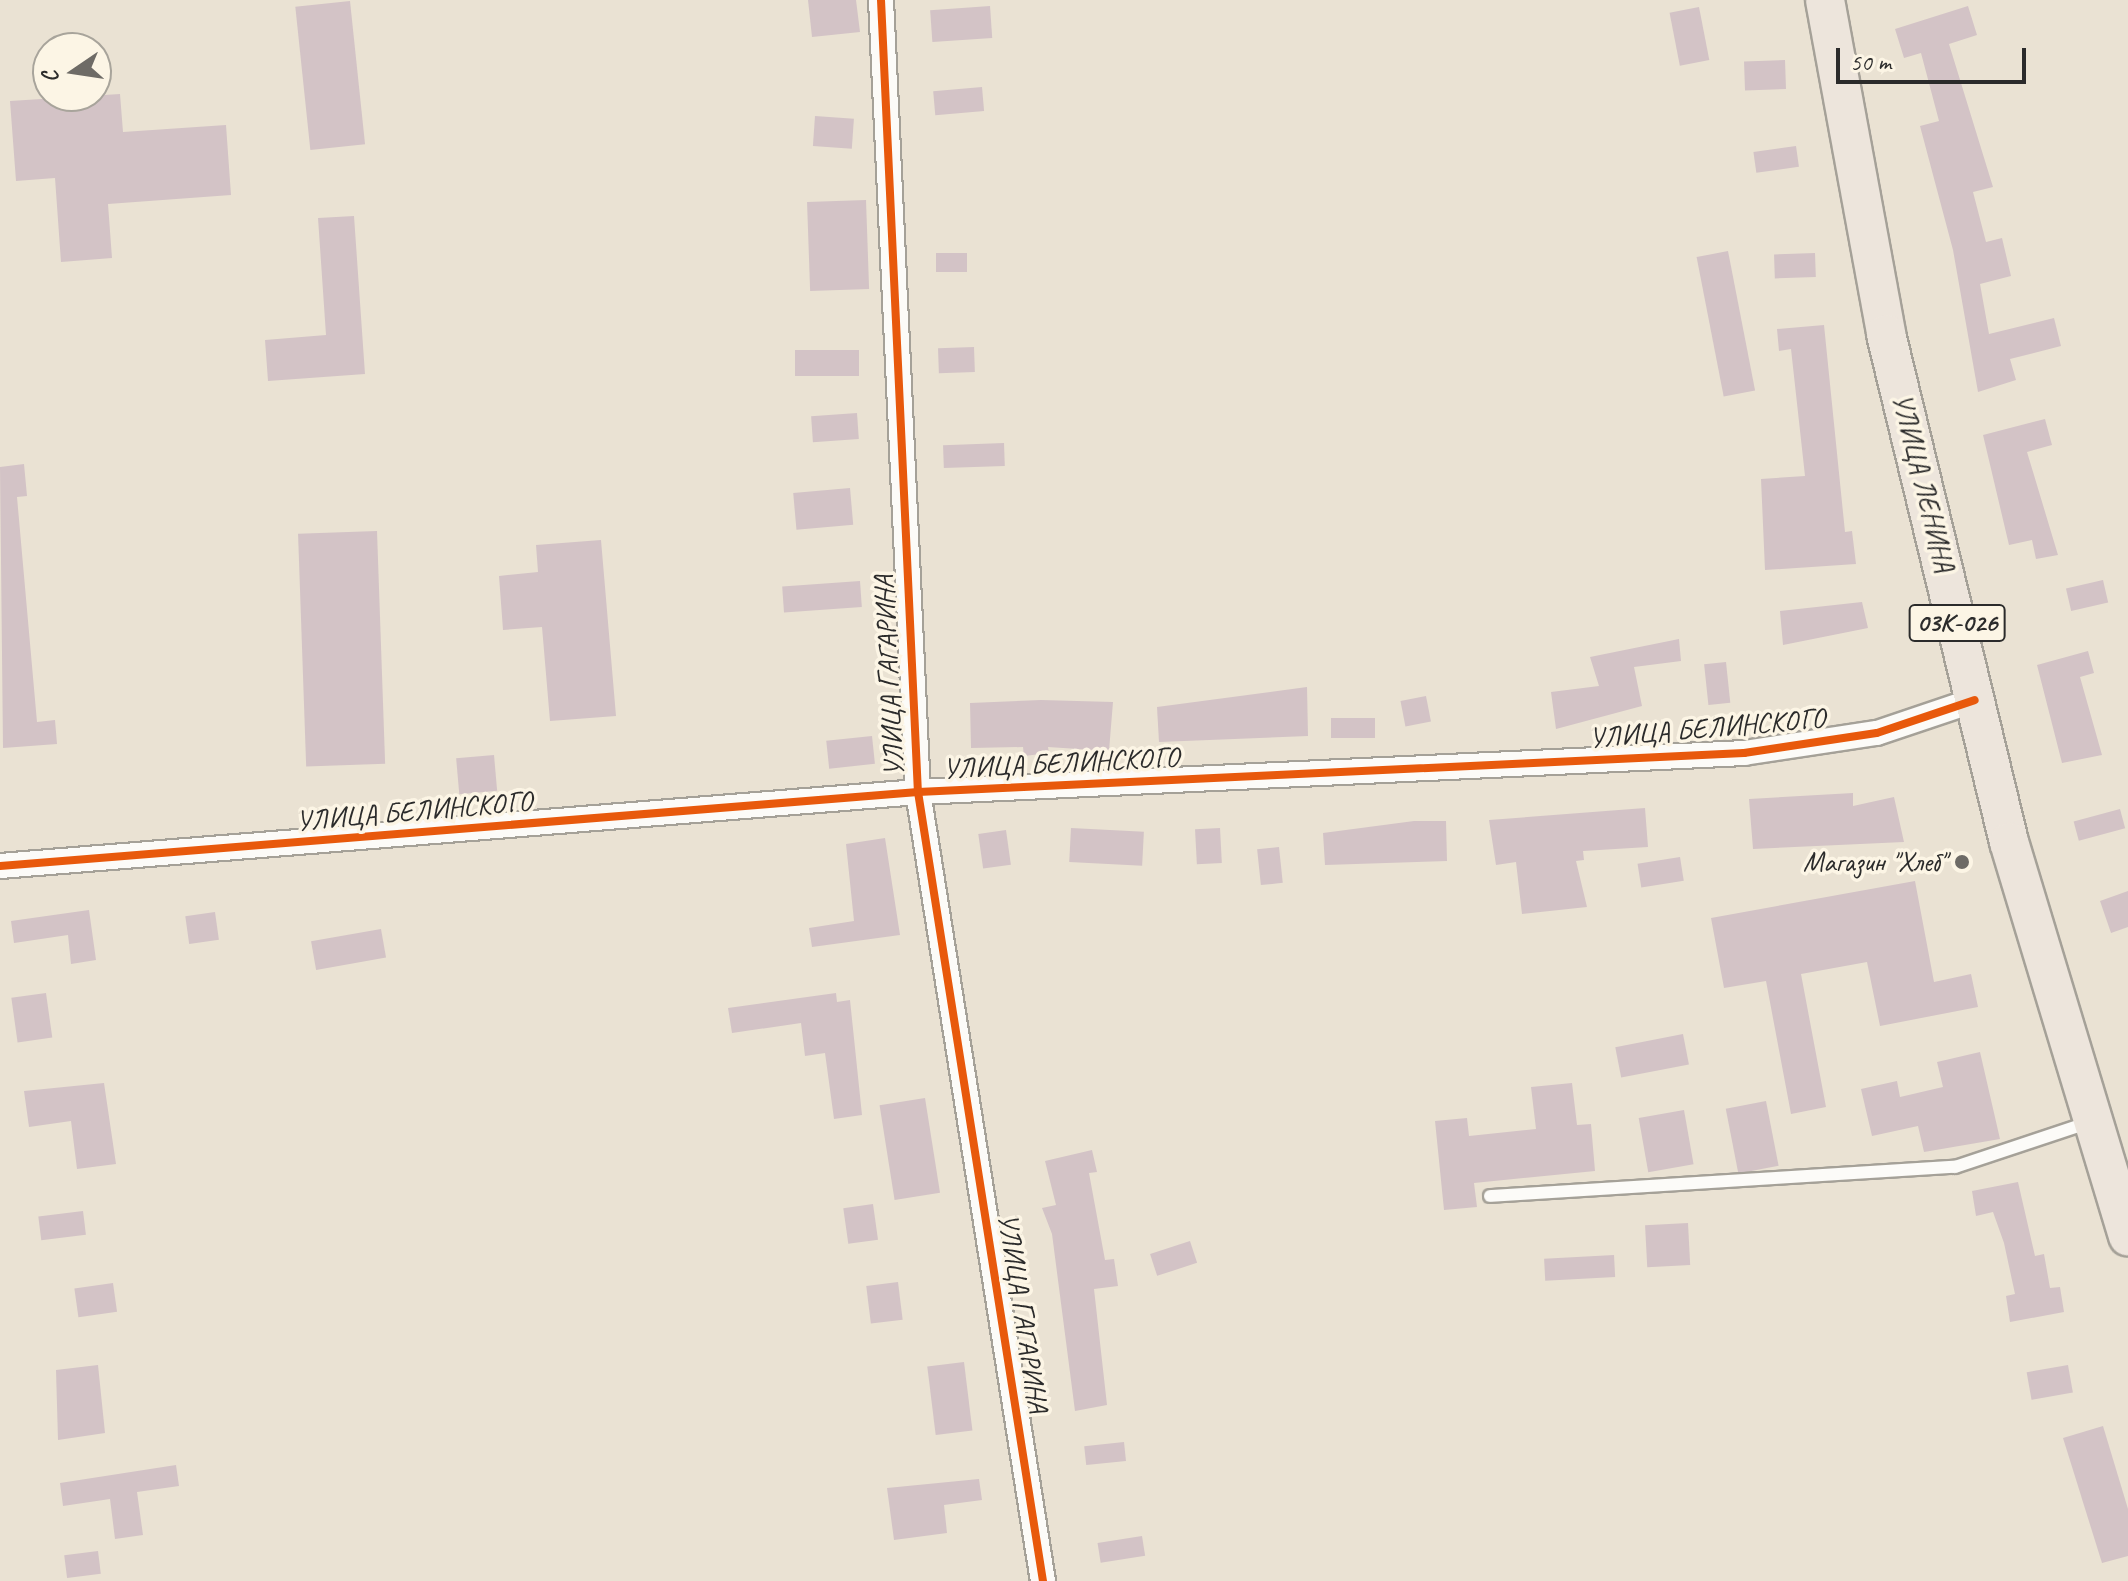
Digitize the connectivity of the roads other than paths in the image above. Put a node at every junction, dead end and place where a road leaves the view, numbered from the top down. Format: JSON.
{"nodes":[{"id":1,"x":881,"y":0,"type":"edge"},
{"id":2,"x":1825,"y":0,"type":"edge"},
{"id":3,"x":1975,"y":700,"type":"junction"},
{"id":4,"x":918,"y":792,"type":"junction"},
{"id":5,"x":0,"y":866,"type":"edge"},
{"id":6,"x":2090,"y":1122,"type":"junction"},
{"id":7,"x":1490,"y":1196,"type":"dead end"},
{"id":8,"x":2128,"y":1236,"type":"edge"},
{"id":9,"x":1043,"y":1581,"type":"edge"}],
"edges":[{"from":1,"to":4,"type":"street","name":"УЛИЦА ГАГАРИНА"},
{"from":2,"to":3,"type":"main road","name":"УЛИЦА ЛЕНИНА","number":"03К-026"},
{"from":3,"to":4,"type":"street","name":"УЛИЦА БЕЛИНСКОГО"},
{"from":3,"to":6,"type":"main road","name":"УЛИЦА ЛЕНИНА","number":"03К-026"},
{"from":4,"to":5,"type":"street","name":"УЛИЦА БЕЛИНСКОГО"},
{"from":4,"to":9,"type":"street","name":"УЛИЦА ГАГАРИНА"},
{"from":6,"to":7,"type":"lane"},
{"from":6,"to":8,"type":"main road","name":"УЛИЦА ЛЕНИНА","number":"03К-026"}]}
